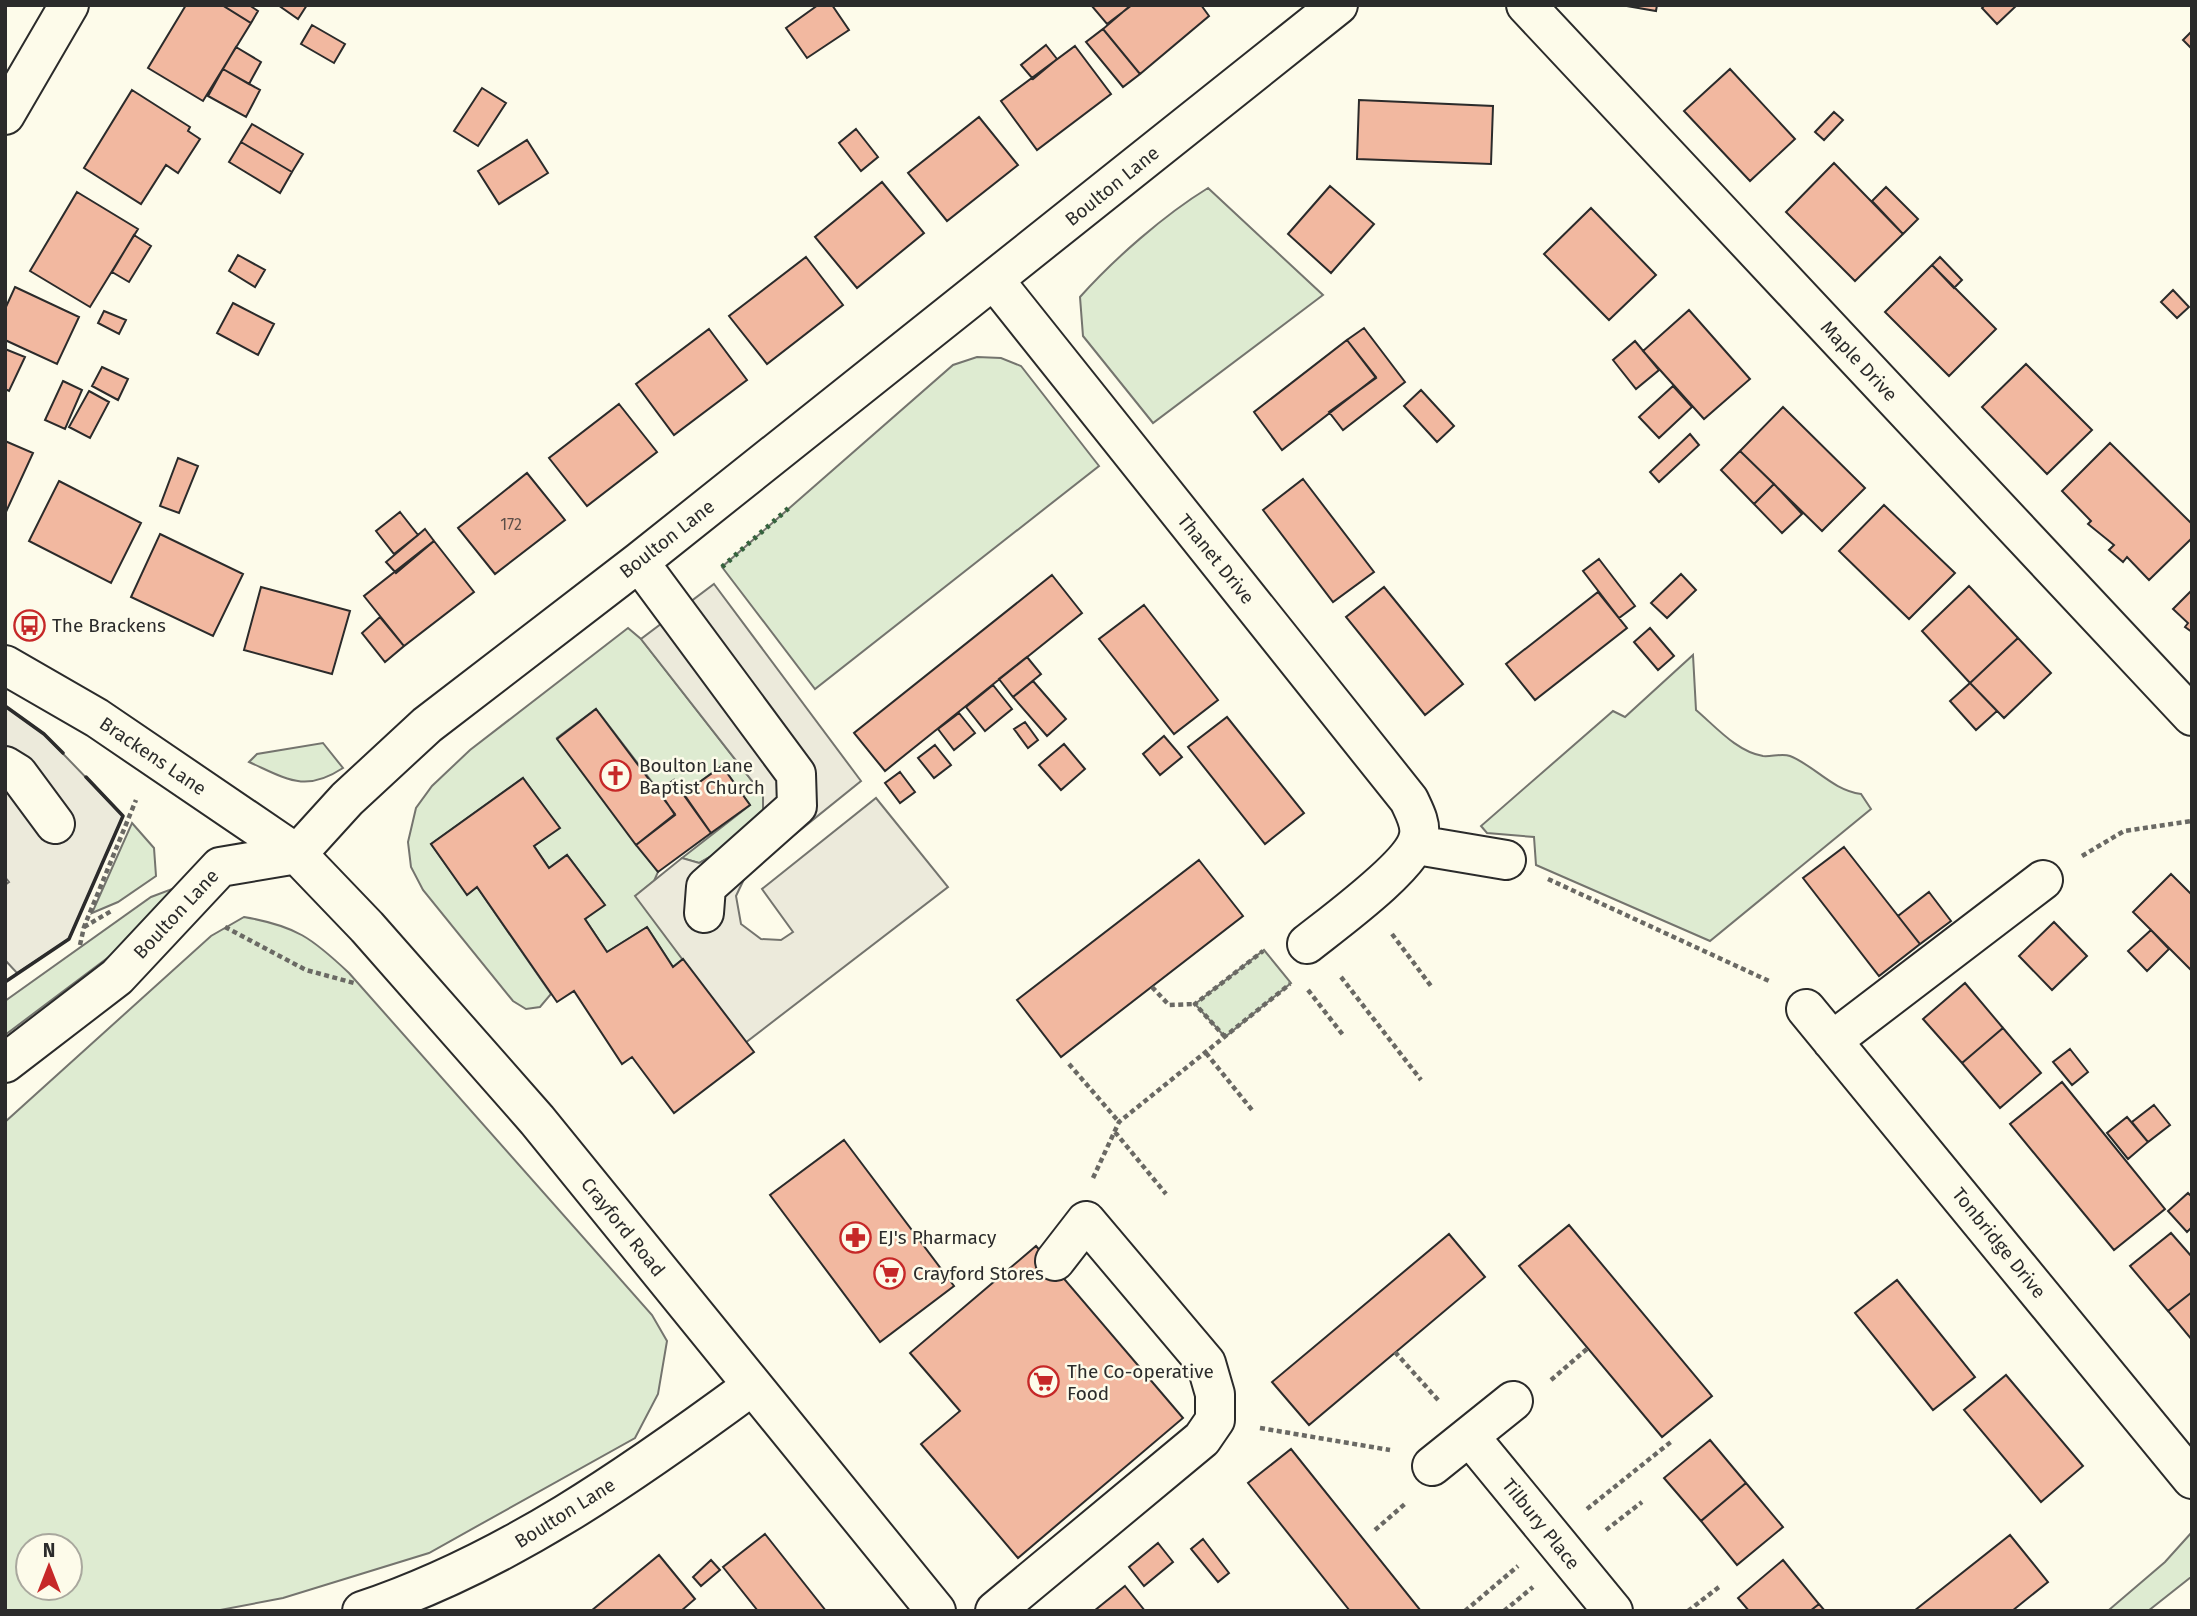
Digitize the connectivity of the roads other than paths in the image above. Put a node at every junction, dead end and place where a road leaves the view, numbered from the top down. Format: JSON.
{"nodes":[{"id":1,"x":69,"y":5,"type":"edge"},
{"id":2,"x":1338,"y":5,"type":"edge"},
{"id":3,"x":1526,"y":5,"type":"edge"},
{"id":4,"x":5,"y":115,"type":"edge"},
{"id":5,"x":994,"y":280,"type":"junction"},
{"id":6,"x":639,"y":562,"type":"junction"},
{"id":7,"x":5,"y":665,"type":"edge"},
{"id":8,"x":2192,"y":716,"type":"edge"},
{"id":9,"x":5,"y":766,"type":"edge"},
{"id":10,"x":55,"y":824,"type":"dead end"},
{"id":11,"x":1417,"y":845,"type":"junction"},
{"id":12,"x":297,"y":854,"type":"junction"},
{"id":13,"x":1506,"y":860,"type":"road end"},
{"id":14,"x":2043,"y":880,"type":"road end"},
{"id":15,"x":704,"y":913,"type":"dead end"},
{"id":16,"x":1308,"y":961,"type":"road end"},
{"id":17,"x":1806,"y":1009,"type":"road end"},
{"id":18,"x":1832,"y":1041,"type":"junction"},
{"id":19,"x":5,"y":1063,"type":"edge"},
{"id":20,"x":1055,"y":1261,"type":"dead end"},
{"id":21,"x":752,"y":1386,"type":"junction"},
{"id":22,"x":1513,"y":1401,"type":"dead end"},
{"id":23,"x":1470,"y":1437,"type":"junction"},
{"id":24,"x":1432,"y":1466,"type":"road end"},
{"id":25,"x":2192,"y":1479,"type":"edge"},
{"id":26,"x":362,"y":1611,"type":"edge"},
{"id":27,"x":936,"y":1611,"type":"edge"},
{"id":28,"x":995,"y":1611,"type":"edge"},
{"id":29,"x":1613,"y":1611,"type":"edge"}],
"edges":[{"from":1,"to":4,"type":"street"},
{"from":2,"to":5,"type":"street","name":"Boulton Lane"},
{"from":3,"to":8,"type":"street","name":"Maple Drive"},
{"from":5,"to":6,"type":"street","name":"Boulton Lane"},
{"from":5,"to":11,"type":"street","name":"Thanet Drive"},
{"from":6,"to":12,"type":"street","name":"Boulton Lane"},
{"from":6,"to":15,"type":"street"},
{"from":7,"to":12,"type":"street","name":"Brackens Lane"},
{"from":9,"to":10,"type":"street"},
{"from":11,"to":13,"type":"street"},
{"from":11,"to":16,"type":"street"},
{"from":12,"to":19,"type":"street","name":"Boulton Lane"},
{"from":12,"to":21,"type":"street","name":"Crayford Road"},
{"from":14,"to":18,"type":"street"},
{"from":17,"to":18,"type":"street","name":"Tonbridge Drive"},
{"from":18,"to":25,"type":"street","name":"Tonbridge Drive"},
{"from":20,"to":28,"type":"street"},
{"from":21,"to":26,"type":"street","name":"Boulton Lane"},
{"from":21,"to":27,"type":"street","name":"Crayford Road"},
{"from":22,"to":23,"type":"street"},
{"from":23,"to":24,"type":"street"},
{"from":23,"to":29,"type":"street","name":"Tilbury Place"}]}
